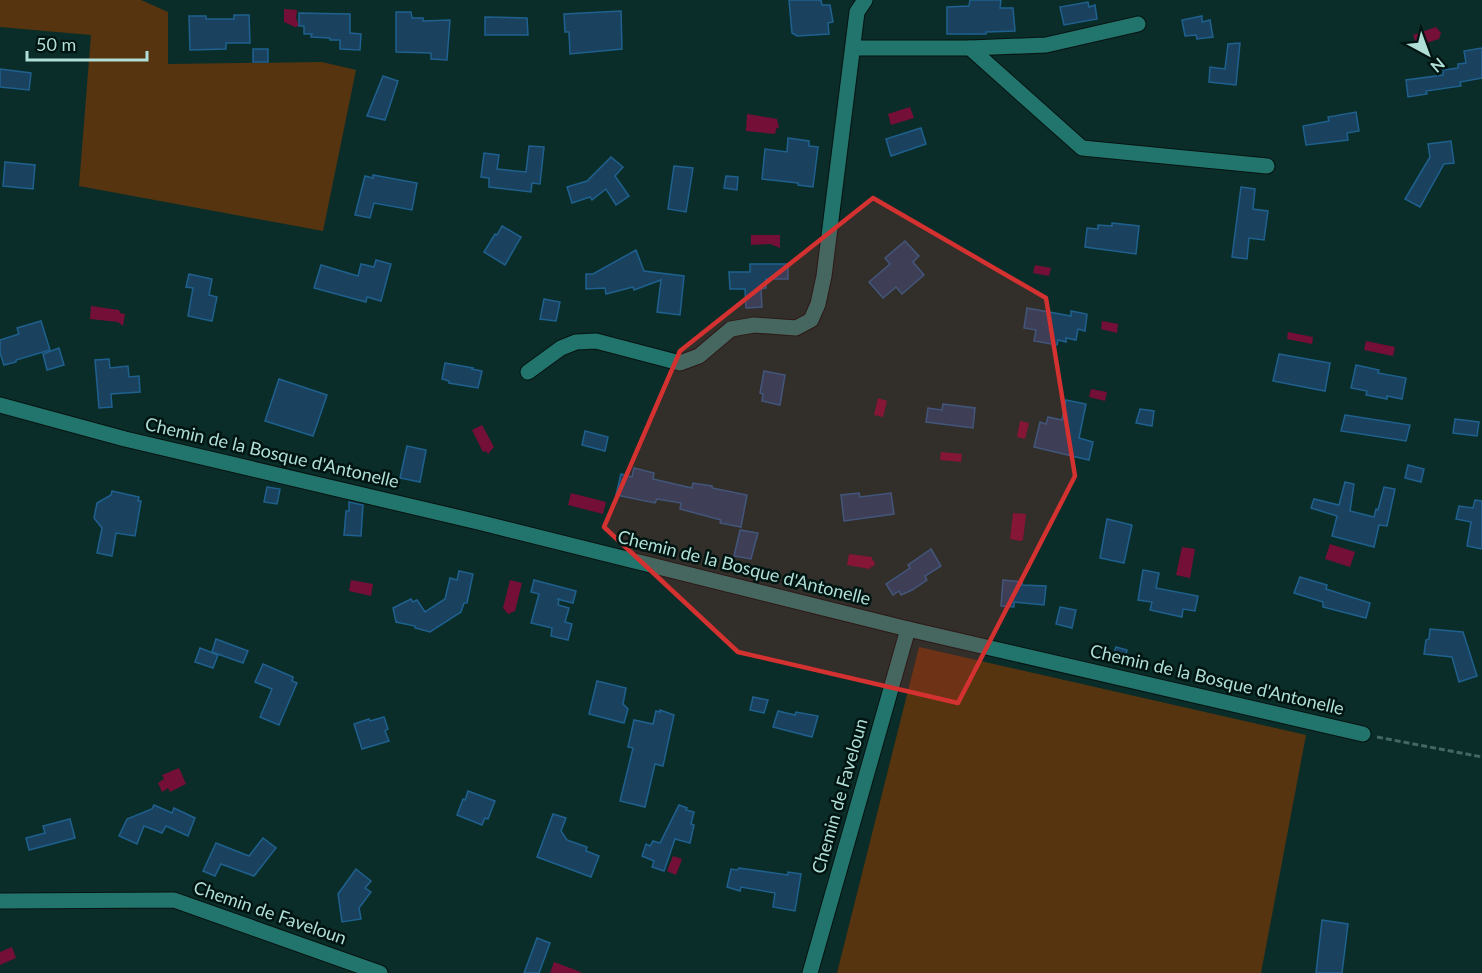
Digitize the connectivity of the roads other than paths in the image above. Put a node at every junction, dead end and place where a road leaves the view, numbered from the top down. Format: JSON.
{"nodes":[{"id":1,"x":865,"y":0,"type":"edge"},
{"id":2,"x":1138,"y":24,"type":"dead end"},
{"id":3,"x":853,"y":48,"type":"junction"},
{"id":4,"x":969,"y":48,"type":"junction"},
{"id":5,"x":1267,"y":166,"type":"dead end"},
{"id":6,"x":528,"y":372,"type":"dead end"},
{"id":7,"x":0,"y":405,"type":"edge"},
{"id":8,"x":908,"y":629,"type":"junction"},
{"id":9,"x":1363,"y":734,"type":"road end"},
{"id":10,"x":0,"y":901,"type":"edge"},
{"id":11,"x":380,"y":973,"type":"edge"},
{"id":12,"x":810,"y":973,"type":"edge"}],
"edges":[{"from":1,"to":3,"type":"street"},
{"from":2,"to":4,"type":"street"},
{"from":3,"to":4,"type":"street"},
{"from":3,"to":6,"type":"street"},
{"from":4,"to":5,"type":"street"},
{"from":7,"to":8,"type":"street","name":"Chemin de la Bosque d'Antonelle"},
{"from":8,"to":9,"type":"street","name":"Chemin de la Bosque d'Antonelle"},
{"from":8,"to":12,"type":"street","name":"Chemin de Faveloun"},
{"from":10,"to":11,"type":"street","name":"Chemin de Faveloun"}]}
